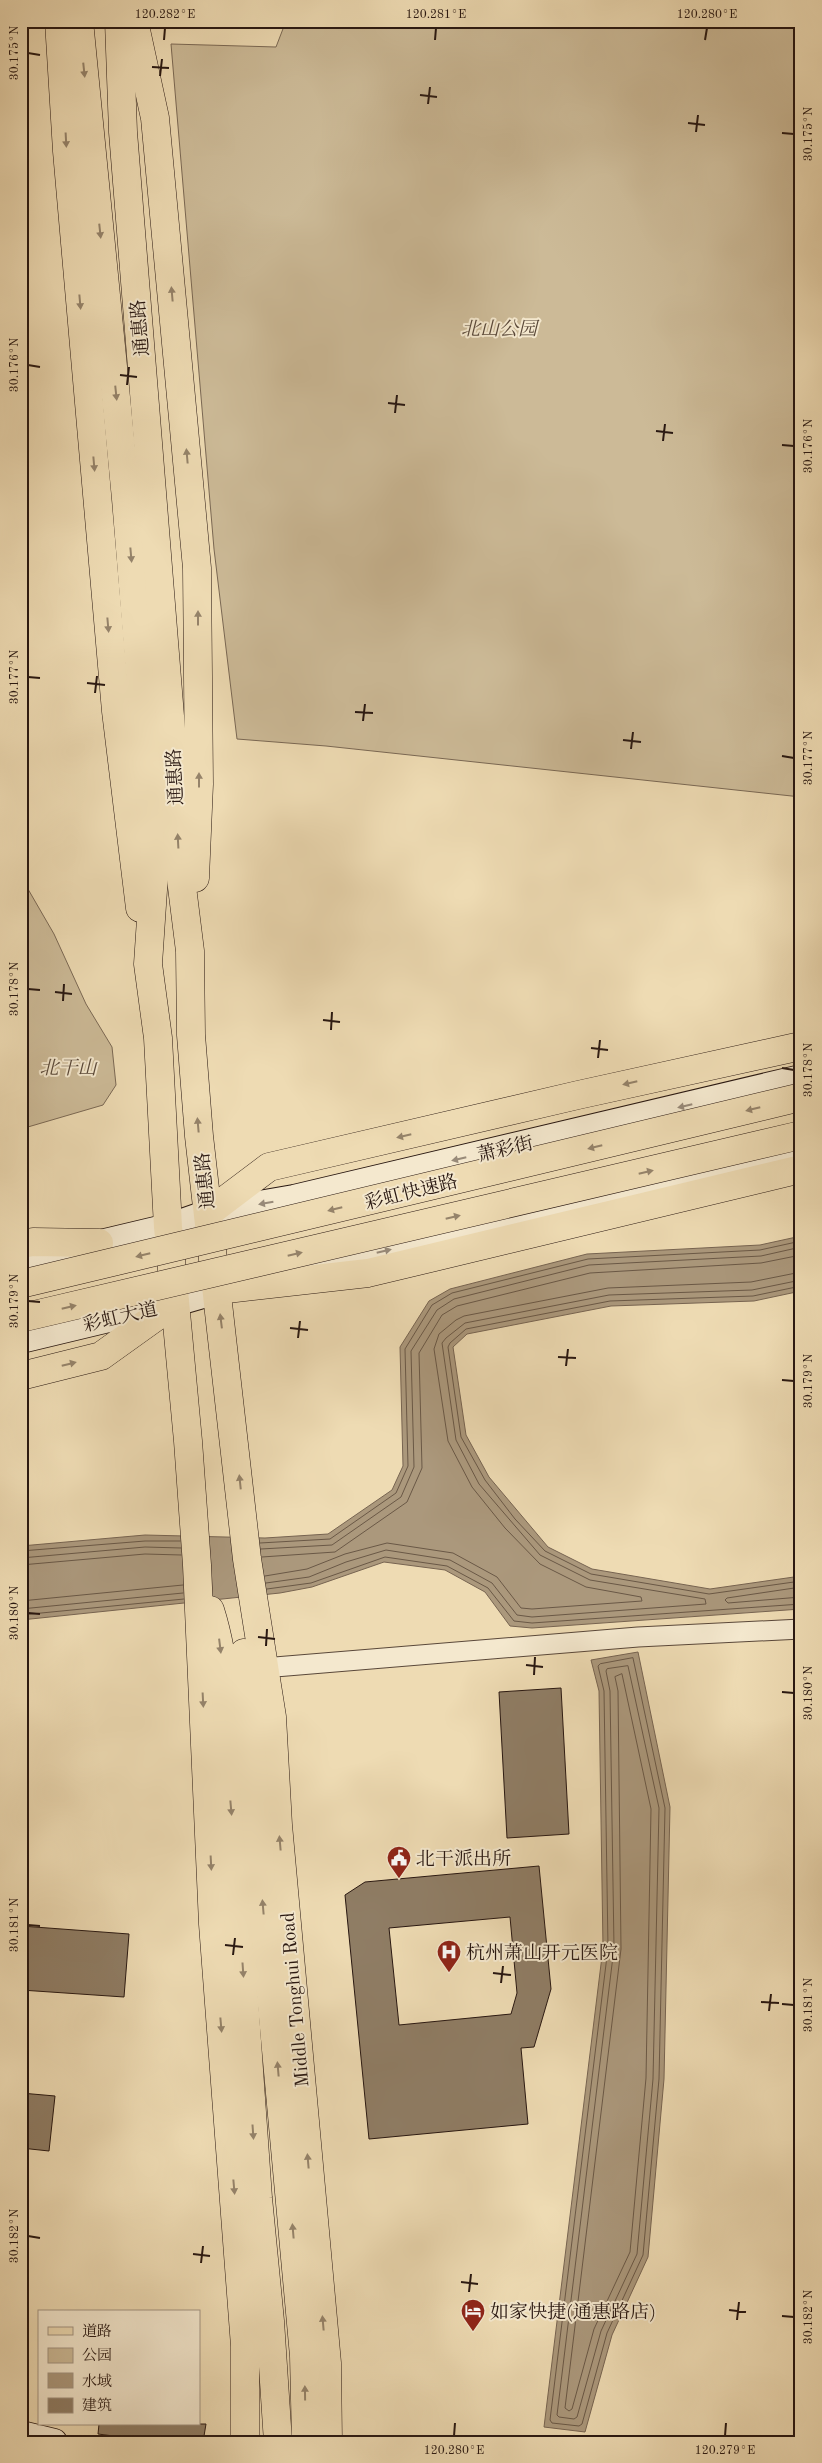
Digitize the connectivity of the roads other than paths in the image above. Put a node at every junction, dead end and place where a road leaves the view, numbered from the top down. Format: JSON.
{"nodes":[{"id":1,"x":59,"y":21,"type":"edge"},
{"id":2,"x":80,"y":21,"type":"edge"},
{"id":3,"x":119,"y":21,"type":"edge"},
{"id":4,"x":134,"y":21,"type":"edge"},
{"id":5,"x":190,"y":952,"type":"junction"},
{"id":6,"x":148,"y":964,"type":"junction"},
{"id":7,"x":801,"y":1046,"type":"edge"},
{"id":8,"x":801,"y":1078,"type":"edge"},
{"id":9,"x":801,"y":1097,"type":"edge"},
{"id":10,"x":801,"y":1135,"type":"edge"},
{"id":11,"x":801,"y":1155,"type":"edge"},
{"id":12,"x":801,"y":1169,"type":"edge"},
{"id":13,"x":208,"y":1214,"type":"junction"},
{"id":14,"x":168,"y":1227,"type":"junction"},
{"id":15,"x":21,"y":1244,"type":"edge"},
{"id":16,"x":99,"y":1244,"type":"junction"},
{"id":17,"x":21,"y":1262,"type":"edge"},
{"id":18,"x":21,"y":1284,"type":"edge"},
{"id":19,"x":218,"y":1290,"type":"junction"},
{"id":20,"x":175,"y":1303,"type":"junction"},
{"id":21,"x":21,"y":1318,"type":"edge"},
{"id":22,"x":21,"y":1340,"type":"edge"},
{"id":23,"x":21,"y":1376,"type":"edge"},
{"id":24,"x":244,"y":1531,"type":"joint"},
{"id":25,"x":247,"y":1559,"type":"junction"},
{"id":26,"x":197,"y":1565,"type":"junction"},
{"id":27,"x":801,"y":1629,"type":"edge"},
{"id":28,"x":263,"y":1668,"type":"junction"},
{"id":29,"x":21,"y":2434,"type":"edge"},
{"id":30,"x":54,"y":2442,"type":"edge"},
{"id":31,"x":245,"y":2442,"type":"edge"},
{"id":32,"x":278,"y":2442,"type":"edge"},
{"id":33,"x":306,"y":2442,"type":"edge"},
{"id":34,"x":328,"y":2442,"type":"edge"}],
"edges":[{"from":1,"to":6,"type":"main road","one_way":true},
{"from":2,"to":6,"type":"main road","name":"通惠路","one_way":true},
{"from":5,"to":3,"type":"main road","name":"通惠路","one_way":true},
{"from":5,"to":4,"type":"main road","one_way":true},
{"from":13,"to":5,"type":"main road","name":"通惠路","one_way":true},
{"from":6,"to":14,"type":"main road","name":"通惠路"},
{"from":7,"to":13,"type":"main road","one_way":true},
{"from":8,"to":13,"type":"main road","name":"萧彩街","one_way":true},
{"from":9,"to":18,"type":"main road","name":"彩虹快速路","one_way":true,"bridge":true},
{"from":21,"to":10,"type":"main road","name":"彩虹快速路","one_way":true,"bridge":true},
{"from":19,"to":11,"type":"main road","one_way":true},
{"from":12,"to":19,"type":"main road"},
{"from":13,"to":14,"type":"main road"},
{"from":13,"to":19,"type":"main road","name":"通惠路"},
{"from":14,"to":16,"type":"main road"},
{"from":14,"to":20,"type":"main road","name":"通惠路"},
{"from":15,"to":16,"type":"main road"},
{"from":16,"to":17,"type":"main road"},
{"from":19,"to":20,"type":"main road","name":"彩虹大道"},
{"from":24,"to":19,"type":"main road","name":"通惠路","one_way":true},
{"from":20,"to":22,"type":"main road","name":"彩虹大道"},
{"from":23,"to":20,"type":"main road","one_way":true},
{"from":20,"to":26,"type":"main road","name":"通惠路"},
{"from":24,"to":25,"type":"main road","name":"Middle Tonghui Road"},
{"from":25,"to":28,"type":"main road","name":"Middle Tonghui Road"},
{"from":33,"to":25,"type":"main road","name":"Middle Tonghui Road","one_way":true},
{"from":26,"to":31,"type":"main road","one_way":true},
{"from":26,"to":32,"type":"main road","one_way":true},
{"from":27,"to":28,"type":"street"},
{"from":34,"to":28,"type":"main road","name":"Middle Tonghui Road","one_way":true},
{"from":29,"to":30,"type":"main road"}]}
